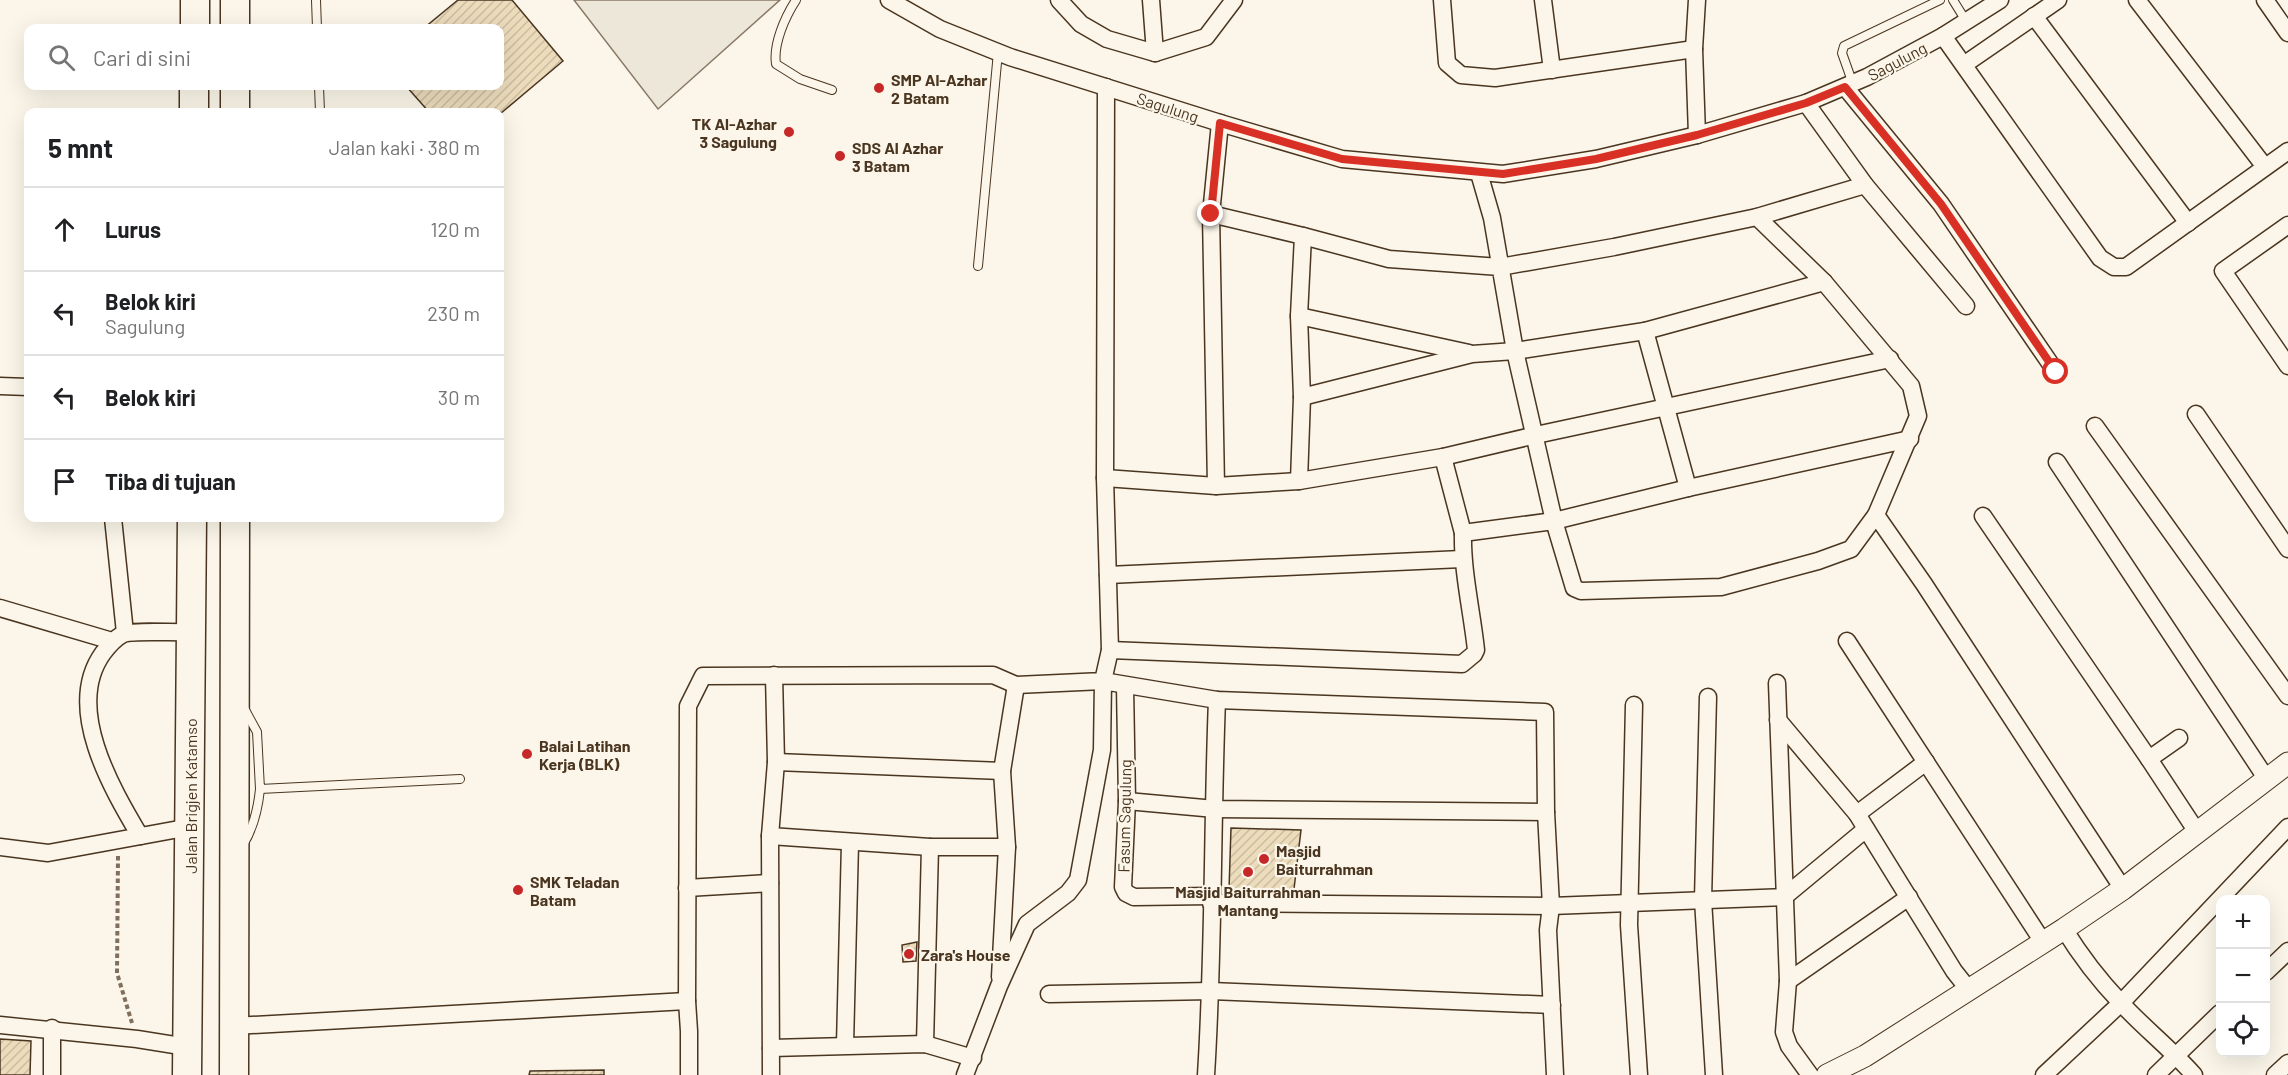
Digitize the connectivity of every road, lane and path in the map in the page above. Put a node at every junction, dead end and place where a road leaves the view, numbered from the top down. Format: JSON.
{"nodes":[{"id":1,"x":195,"y":0,"type":"edge"},
{"id":2,"x":235,"y":0,"type":"edge"},
{"id":3,"x":316,"y":0,"type":"edge"},
{"id":4,"x":796,"y":0,"type":"edge"},
{"id":5,"x":889,"y":0,"type":"edge"},
{"id":6,"x":1059,"y":0,"type":"edge"},
{"id":7,"x":1151,"y":0,"type":"edge"},
{"id":8,"x":1234,"y":0,"type":"edge"},
{"id":9,"x":1442,"y":0,"type":"edge"},
{"id":10,"x":1542,"y":0,"type":"edge"},
{"id":11,"x":1697,"y":0,"type":"edge"},
{"id":12,"x":1940,"y":0,"type":"edge"},
{"id":13,"x":1953,"y":0,"type":"edge"},
{"id":14,"x":2000,"y":0,"type":"edge"},
{"id":15,"x":2058,"y":0,"type":"edge"},
{"id":16,"x":2138,"y":0,"type":"edge"},
{"id":17,"x":2265,"y":0,"type":"edge"},
{"id":18,"x":2034,"y":16,"type":"junction"},
{"id":19,"x":1966,"y":21,"type":"junction"},
{"id":20,"x":195,"y":24,"type":"edge"},
{"id":21,"x":235,"y":24,"type":"edge"},
{"id":22,"x":317,"y":24,"type":"edge"},
{"id":23,"x":2288,"y":33,"type":"edge"},
{"id":24,"x":1943,"y":36,"type":"junction"},
{"id":25,"x":1694,"y":49,"type":"junction"},
{"id":26,"x":998,"y":52,"type":"junction"},
{"id":27,"x":1155,"y":53,"type":"junction"},
{"id":28,"x":1965,"y":63,"type":"junction"},
{"id":29,"x":1552,"y":70,"type":"junction"},
{"id":30,"x":1849,"y":86,"type":"junction"},
{"id":31,"x":1107,"y":87,"type":"junction"},
{"id":32,"x":194,"y":90,"type":"edge"},
{"id":33,"x":235,"y":90,"type":"edge"},
{"id":34,"x":319,"y":90,"type":"edge"},
{"id":35,"x":832,"y":90,"type":"dead end"},
{"id":36,"x":1806,"y":103,"type":"junction"},
{"id":37,"x":194,"y":108,"type":"edge"},
{"id":38,"x":235,"y":108,"type":"edge"},
{"id":39,"x":320,"y":108,"type":"edge"},
{"id":40,"x":1220,"y":123,"type":"junction"},
{"id":41,"x":1697,"y":135,"type":"junction"},
{"id":42,"x":2288,"y":151,"type":"edge"},
{"id":43,"x":2265,"y":167,"type":"junction"},
{"id":44,"x":1479,"y":173,"type":"junction"},
{"id":45,"x":1865,"y":185,"type":"junction"},
{"id":46,"x":1211,"y":214,"type":"junction"},
{"id":47,"x":1757,"y":217,"type":"junction"},
{"id":48,"x":2188,"y":223,"type":"junction"},
{"id":49,"x":2288,"y":225,"type":"edge"},
{"id":50,"x":1303,"y":236,"type":"junction"},
{"id":51,"x":978,"y":266,"type":"dead end"},
{"id":52,"x":1500,"y":267,"type":"junction"},
{"id":53,"x":1824,"y":282,"type":"junction"},
{"id":54,"x":1966,"y":306,"type":"dead end"},
{"id":55,"x":1299,"y":316,"type":"junction"},
{"id":56,"x":1646,"y":331,"type":"junction"},
{"id":57,"x":1515,"y":351,"type":"junction"},
{"id":58,"x":1472,"y":354,"type":"junction"},
{"id":59,"x":2285,"y":354,"type":"edge"},
{"id":60,"x":1890,"y":359,"type":"junction"},
{"id":61,"x":2056,"y":372,"type":"dead end"},
{"id":62,"x":0,"y":386,"type":"edge"},
{"id":63,"x":24,"y":387,"type":"edge"},
{"id":64,"x":1302,"y":397,"type":"junction"},
{"id":65,"x":1665,"y":407,"type":"junction"},
{"id":66,"x":2196,"y":414,"type":"dead end"},
{"id":67,"x":2095,"y":426,"type":"dead end"},
{"id":68,"x":1536,"y":435,"type":"junction"},
{"id":69,"x":1910,"y":439,"type":"junction"},
{"id":70,"x":1443,"y":457,"type":"junction"},
{"id":71,"x":2057,"y":462,"type":"dead end"},
{"id":72,"x":1105,"y":478,"type":"junction"},
{"id":73,"x":1299,"y":481,"type":"junction"},
{"id":74,"x":1216,"y":486,"type":"junction"},
{"id":75,"x":1688,"y":488,"type":"junction"},
{"id":76,"x":1876,"y":515,"type":"junction"},
{"id":77,"x":1983,"y":516,"type":"dead end"},
{"id":78,"x":1554,"y":521,"type":"junction"},
{"id":79,"x":113,"y":522,"type":"edge"},
{"id":80,"x":192,"y":522,"type":"edge"},
{"id":81,"x":234,"y":522,"type":"edge"},
{"id":82,"x":1463,"y":533,"type":"junction"},
{"id":83,"x":2288,"y":549,"type":"edge"},
{"id":84,"x":1462,"y":558,"type":"junction"},
{"id":85,"x":1108,"y":575,"type":"junction"},
{"id":86,"x":0,"y":608,"type":"edge"},
{"id":87,"x":191,"y":632,"type":"junction"},
{"id":88,"x":118,"y":637,"type":"junction"},
{"id":89,"x":1847,"y":641,"type":"dead end"},
{"id":90,"x":1110,"y":650,"type":"junction"},
{"id":91,"x":774,"y":675,"type":"junction"},
{"id":92,"x":1103,"y":681,"type":"junction"},
{"id":93,"x":1777,"y":682,"type":"dead end"},
{"id":94,"x":1016,"y":685,"type":"junction"},
{"id":95,"x":1125,"y":686,"type":"junction"},
{"id":96,"x":234,"y":693,"type":"junction"},
{"id":97,"x":2288,"y":696,"type":"edge"},
{"id":98,"x":1708,"y":698,"type":"dead end"},
{"id":99,"x":1217,"y":700,"type":"junction"},
{"id":100,"x":1634,"y":705,"type":"dead end"},
{"id":101,"x":1778,"y":720,"type":"junction"},
{"id":102,"x":2179,"y":738,"type":"dead end"},
{"id":103,"x":2150,"y":759,"type":"junction"},
{"id":104,"x":776,"y":762,"type":"junction"},
{"id":105,"x":1926,"y":762,"type":"junction"},
{"id":106,"x":2288,"y":763,"type":"edge"},
{"id":107,"x":1002,"y":771,"type":"junction"},
{"id":108,"x":2266,"y":778,"type":"junction"},
{"id":109,"x":460,"y":779,"type":"dead end"},
{"id":110,"x":260,"y":789,"type":"junction"},
{"id":111,"x":1127,"y":801,"type":"junction"},
{"id":112,"x":1215,"y":809,"type":"junction"},
{"id":113,"x":1546,"y":812,"type":"junction"},
{"id":114,"x":1857,"y":814,"type":"junction"},
{"id":115,"x":190,"y":827,"type":"junction"},
{"id":116,"x":2288,"y":827,"type":"edge"},
{"id":117,"x":1866,"y":829,"type":"junction"},
{"id":118,"x":2197,"y":832,"type":"junction"},
{"id":119,"x":141,"y":836,"type":"junction"},
{"id":120,"x":770,"y":836,"type":"junction"},
{"id":121,"x":118,"y":840,"type":"junction"},
{"id":122,"x":850,"y":843,"type":"junction"},
{"id":123,"x":0,"y":847,"type":"edge"},
{"id":124,"x":930,"y":847,"type":"junction"},
{"id":125,"x":1008,"y":847,"type":"junction"},
{"id":126,"x":235,"y":857,"type":"junction"},
{"id":127,"x":770,"y":883,"type":"junction"},
{"id":128,"x":687,"y":888,"type":"junction"},
{"id":129,"x":2123,"y":889,"type":"junction"},
{"id":130,"x":1784,"y":897,"type":"junction"},
{"id":131,"x":1909,"y":897,"type":"junction"},
{"id":132,"x":1212,"y":900,"type":"junction"},
{"id":133,"x":1703,"y":900,"type":"junction"},
{"id":134,"x":1630,"y":903,"type":"junction"},
{"id":135,"x":1551,"y":906,"type":"junction"},
{"id":136,"x":2064,"y":929,"type":"junction"},
{"id":137,"x":2043,"y":942,"type":"junction"},
{"id":138,"x":2288,"y":951,"type":"edge"},
{"id":139,"x":2270,"y":967,"type":"edge"},
{"id":140,"x":1788,"y":981,"type":"junction"},
{"id":141,"x":999,"y":986,"type":"junction"},
{"id":142,"x":1969,"y":990,"type":"junction"},
{"id":143,"x":1211,"y":991,"type":"junction"},
{"id":144,"x":1049,"y":994,"type":"dead end"},
{"id":145,"x":687,"y":1000,"type":"junction"},
{"id":146,"x":2121,"y":1004,"type":"junction"},
{"id":147,"x":1552,"y":1005,"type":"junction"},
{"id":148,"x":2216,"y":1017,"type":"edge"},
{"id":149,"x":0,"y":1024,"type":"edge"},
{"id":150,"x":234,"y":1026,"type":"junction"},
{"id":151,"x":52,"y":1028,"type":"junction"},
{"id":152,"x":137,"y":1039,"type":"junction"},
{"id":153,"x":925,"y":1044,"type":"junction"},
{"id":154,"x":845,"y":1046,"type":"junction"},
{"id":155,"x":187,"y":1047,"type":"junction"},
{"id":156,"x":771,"y":1048,"type":"junction"},
{"id":157,"x":2176,"y":1054,"type":"junction"},
{"id":158,"x":973,"y":1058,"type":"junction"},
{"id":159,"x":2288,"y":1063,"type":"edge"},
{"id":160,"x":1839,"y":1074,"type":"edge"},
{"id":161,"x":52,"y":1075,"type":"edge"},
{"id":162,"x":187,"y":1075,"type":"edge"},
{"id":163,"x":234,"y":1075,"type":"edge"},
{"id":164,"x":688,"y":1075,"type":"edge"},
{"id":165,"x":771,"y":1075,"type":"edge"},
{"id":166,"x":965,"y":1075,"type":"edge"},
{"id":167,"x":1206,"y":1075,"type":"edge"},
{"id":168,"x":1555,"y":1075,"type":"edge"},
{"id":169,"x":1639,"y":1075,"type":"edge"},
{"id":170,"x":1713,"y":1075,"type":"edge"},
{"id":171,"x":1810,"y":1075,"type":"edge"},
{"id":172,"x":2044,"y":1075,"type":"edge"},
{"id":173,"x":2156,"y":1075,"type":"edge"},
{"id":174,"x":2194,"y":1075,"type":"edge"},
{"id":175,"x":2275,"y":1075,"type":"edge"}],
"edges":[{"from":1,"to":20,"type":"highway"},
{"from":2,"to":21,"type":"highway"},
{"from":3,"to":22,"type":"lane"},
{"from":4,"to":35,"type":"lane"},
{"from":5,"to":26,"type":"street","name":"Sagulung"},
{"from":6,"to":27,"type":"street"},
{"from":7,"to":27,"type":"street"},
{"from":8,"to":27,"type":"street"},
{"from":9,"to":29,"type":"street"},
{"from":10,"to":29,"type":"street"},
{"from":11,"to":25,"type":"street"},
{"from":12,"to":30,"type":"lane"},
{"from":13,"to":19,"type":"lane"},
{"from":14,"to":19,"type":"street","name":"Sagulung"},
{"from":15,"to":18,"type":"street"},
{"from":16,"to":43,"type":"street"},
{"from":17,"to":23,"type":"street"},
{"from":18,"to":28,"type":"street"},
{"from":18,"to":48,"type":"street"},
{"from":19,"to":24,"type":"street","name":"Sagulung"},
{"from":24,"to":28,"type":"street"},
{"from":24,"to":30,"type":"street","name":"Sagulung"},
{"from":25,"to":29,"type":"street"},
{"from":25,"to":41,"type":"street"},
{"from":26,"to":31,"type":"street","name":"Sagulung"},
{"from":26,"to":51,"type":"lane"},
{"from":28,"to":48,"type":"street"},
{"from":30,"to":36,"type":"street","name":"Sagulung"},
{"from":30,"to":61,"type":"street"},
{"from":31,"to":40,"type":"street","name":"Sagulung"},
{"from":31,"to":72,"type":"street"},
{"from":32,"to":37,"type":"highway"},
{"from":33,"to":38,"type":"highway"},
{"from":34,"to":39,"type":"lane"},
{"from":36,"to":41,"type":"street","name":"Sagulung"},
{"from":36,"to":45,"type":"street"},
{"from":40,"to":44,"type":"street","name":"Sagulung"},
{"from":40,"to":46,"type":"street"},
{"from":41,"to":44,"type":"street","name":"Sagulung"},
{"from":42,"to":43,"type":"street"},
{"from":43,"to":48,"type":"street"},
{"from":44,"to":52,"type":"street"},
{"from":45,"to":47,"type":"street"},
{"from":45,"to":54,"type":"street"},
{"from":46,"to":50,"type":"street"},
{"from":46,"to":74,"type":"street"},
{"from":47,"to":52,"type":"street"},
{"from":47,"to":53,"type":"street"},
{"from":49,"to":59,"type":"street"},
{"from":50,"to":52,"type":"street"},
{"from":50,"to":55,"type":"street"},
{"from":52,"to":57,"type":"street"},
{"from":53,"to":56,"type":"street"},
{"from":53,"to":60,"type":"street"},
{"from":55,"to":58,"type":"street"},
{"from":55,"to":64,"type":"street"},
{"from":56,"to":57,"type":"street"},
{"from":56,"to":65,"type":"street"},
{"from":57,"to":58,"type":"street"},
{"from":57,"to":68,"type":"street"},
{"from":58,"to":64,"type":"street"},
{"from":60,"to":65,"type":"street"},
{"from":60,"to":69,"type":"street"},
{"from":62,"to":63,"type":"street"},
{"from":64,"to":73,"type":"street"},
{"from":65,"to":68,"type":"street"},
{"from":65,"to":75,"type":"street"},
{"from":66,"to":83,"type":"street"},
{"from":67,"to":97,"type":"street"},
{"from":68,"to":70,"type":"street"},
{"from":68,"to":78,"type":"street"},
{"from":69,"to":75,"type":"street"},
{"from":69,"to":76,"type":"street"},
{"from":70,"to":73,"type":"street"},
{"from":70,"to":82,"type":"street"},
{"from":71,"to":108,"type":"street"},
{"from":72,"to":74,"type":"street"},
{"from":72,"to":85,"type":"street"},
{"from":73,"to":74,"type":"street"},
{"from":75,"to":78,"type":"street"},
{"from":76,"to":78,"type":"street"},
{"from":76,"to":129,"type":"street"},
{"from":77,"to":103,"type":"street"},
{"from":78,"to":82,"type":"street"},
{"from":79,"to":88,"type":"street"},
{"from":80,"to":87,"type":"highway","name":"Jalan Brigjen Katamso"},
{"from":81,"to":96,"type":"highway"},
{"from":82,"to":84,"type":"street"},
{"from":84,"to":85,"type":"street"},
{"from":84,"to":90,"type":"street"},
{"from":85,"to":90,"type":"street"},
{"from":86,"to":88,"type":"street"},
{"from":87,"to":88,"type":"street"},
{"from":87,"to":115,"type":"highway","name":"Jalan Brigjen Katamso"},
{"from":88,"to":119,"type":"street"},
{"from":89,"to":105,"type":"street"},
{"from":90,"to":92,"type":"street"},
{"from":91,"to":94,"type":"street"},
{"from":91,"to":104,"type":"street"},
{"from":91,"to":128,"type":"street"},
{"from":92,"to":94,"type":"street"},
{"from":92,"to":95,"type":"street"},
{"from":92,"to":141,"type":"street"},
{"from":93,"to":101,"type":"street"},
{"from":94,"to":107,"type":"street"},
{"from":95,"to":99,"type":"street"},
{"from":95,"to":111,"type":"street","name":"Fasum Sagulung"},
{"from":96,"to":110,"type":"lane"},
{"from":96,"to":126,"type":"highway"},
{"from":98,"to":133,"type":"street"},
{"from":99,"to":112,"type":"street"},
{"from":99,"to":113,"type":"street"},
{"from":100,"to":134,"type":"street"},
{"from":101,"to":114,"type":"street"},
{"from":101,"to":130,"type":"street"},
{"from":102,"to":103,"type":"street"},
{"from":103,"to":118,"type":"street"},
{"from":104,"to":107,"type":"street"},
{"from":104,"to":120,"type":"street"},
{"from":105,"to":114,"type":"street"},
{"from":105,"to":137,"type":"street"},
{"from":106,"to":108,"type":"street"},
{"from":107,"to":125,"type":"street"},
{"from":108,"to":118,"type":"street"},
{"from":109,"to":110,"type":"lane"},
{"from":110,"to":126,"type":"lane"},
{"from":111,"to":112,"type":"street"},
{"from":111,"to":132,"type":"street","name":"Fasum Sagulung"},
{"from":112,"to":113,"type":"street"},
{"from":112,"to":132,"type":"street"},
{"from":113,"to":135,"type":"street"},
{"from":114,"to":117,"type":"street"},
{"from":115,"to":119,"type":"street"},
{"from":115,"to":155,"type":"highway","name":"Jalan Brigjen Katamso"},
{"from":116,"to":146,"type":"street"},
{"from":117,"to":130,"type":"street"},
{"from":117,"to":131,"type":"street"},
{"from":118,"to":129,"type":"street"},
{"from":119,"to":121,"type":"street"},
{"from":120,"to":122,"type":"street"},
{"from":120,"to":127,"type":"street"},
{"from":121,"to":123,"type":"street"},
{"from":121,"to":152,"type":"path"},
{"from":122,"to":124,"type":"street"},
{"from":122,"to":154,"type":"street"},
{"from":124,"to":125,"type":"street"},
{"from":124,"to":153,"type":"street"},
{"from":125,"to":141,"type":"street"},
{"from":126,"to":150,"type":"highway"},
{"from":127,"to":128,"type":"street"},
{"from":127,"to":156,"type":"street"},
{"from":128,"to":145,"type":"street"},
{"from":129,"to":136,"type":"street"},
{"from":130,"to":133,"type":"street"},
{"from":130,"to":140,"type":"street"},
{"from":131,"to":140,"type":"street"},
{"from":131,"to":142,"type":"street"},
{"from":132,"to":135,"type":"street"},
{"from":132,"to":143,"type":"street"},
{"from":133,"to":134,"type":"street"},
{"from":133,"to":170,"type":"street"},
{"from":134,"to":135,"type":"street"},
{"from":134,"to":169,"type":"street"},
{"from":135,"to":147,"type":"street"},
{"from":136,"to":137,"type":"street"},
{"from":136,"to":146,"type":"street"},
{"from":137,"to":142,"type":"street"},
{"from":138,"to":139,"type":"street"},
{"from":140,"to":171,"type":"street"},
{"from":141,"to":158,"type":"street"},
{"from":142,"to":160,"type":"street"},
{"from":143,"to":144,"type":"street"},
{"from":143,"to":147,"type":"street"},
{"from":143,"to":167,"type":"street"},
{"from":145,"to":150,"type":"street"},
{"from":145,"to":164,"type":"street"},
{"from":146,"to":157,"type":"street"},
{"from":146,"to":172,"type":"street"},
{"from":147,"to":168,"type":"street"},
{"from":148,"to":157,"type":"street"},
{"from":149,"to":151,"type":"street"},
{"from":150,"to":163,"type":"highway"},
{"from":151,"to":152,"type":"street"},
{"from":151,"to":161,"type":"street"},
{"from":152,"to":155,"type":"street"},
{"from":153,"to":154,"type":"street"},
{"from":153,"to":158,"type":"street"},
{"from":154,"to":156,"type":"street"},
{"from":155,"to":162,"type":"highway","name":"Jalan Brigjen Katamso"},
{"from":156,"to":165,"type":"street"},
{"from":157,"to":173,"type":"street"},
{"from":157,"to":174,"type":"street"},
{"from":158,"to":166,"type":"street"},
{"from":159,"to":175,"type":"street"}]}
